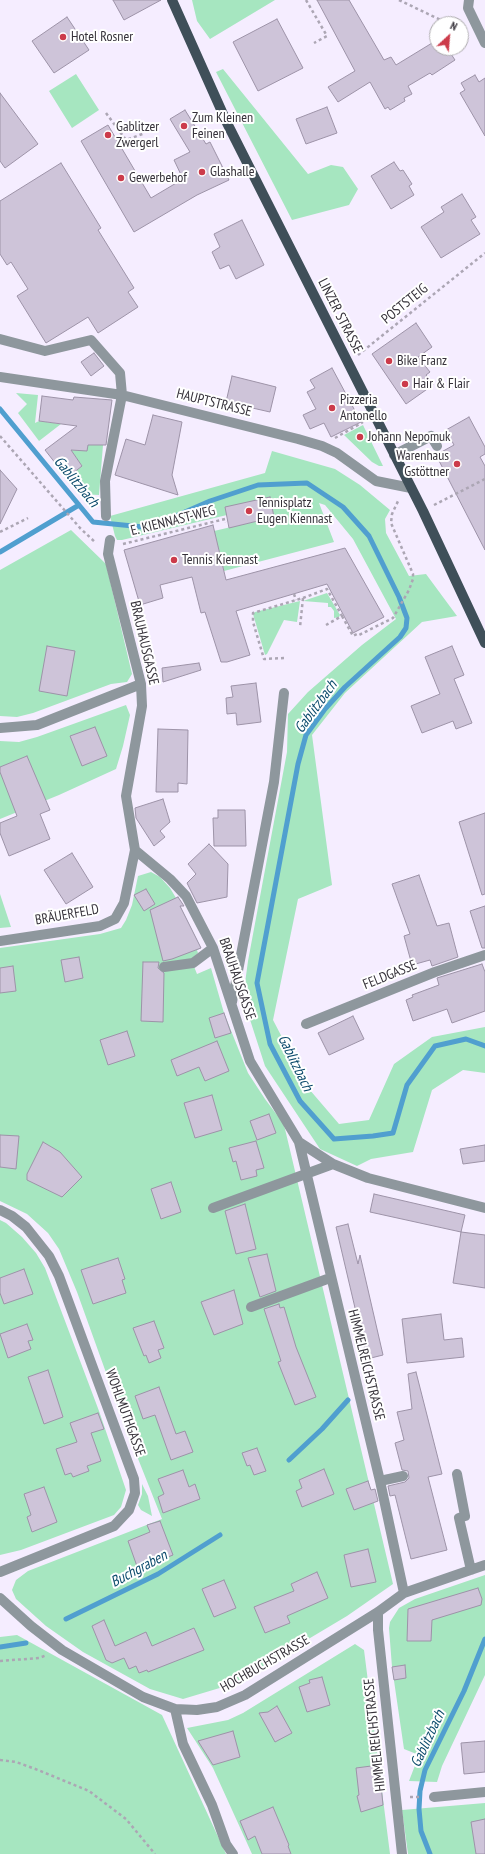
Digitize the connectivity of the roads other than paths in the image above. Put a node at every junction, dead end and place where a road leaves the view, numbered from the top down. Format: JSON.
{"nodes":[{"id":1,"x":172,"y":0,"type":"edge"},
{"id":2,"x":469,"y":0,"type":"edge"},
{"id":3,"x":485,"y":43,"type":"edge"},
{"id":4,"x":0,"y":340,"type":"edge"},
{"id":5,"x":0,"y":377,"type":"edge"},
{"id":6,"x":122,"y":395,"type":"junction"},
{"id":7,"x":437,"y":446,"type":"dead end"},
{"id":8,"x":394,"y":455,"type":"junction"},
{"id":9,"x":411,"y":488,"type":"junction"},
{"id":10,"x":106,"y":516,"type":"dead end"},
{"id":11,"x":110,"y":540,"type":"dead end"},
{"id":12,"x":485,"y":643,"type":"edge"},
{"id":13,"x":141,"y":684,"type":"junction"},
{"id":14,"x":284,"y":693,"type":"dead end"},
{"id":15,"x":0,"y":728,"type":"edge"},
{"id":16,"x":135,"y":850,"type":"junction"},
{"id":17,"x":0,"y":941,"type":"edge"},
{"id":18,"x":213,"y":948,"type":"junction"},
{"id":19,"x":485,"y":955,"type":"edge"},
{"id":20,"x":164,"y":967,"type":"dead end"},
{"id":21,"x":232,"y":1004,"type":"junction"},
{"id":22,"x":306,"y":1024,"type":"dead end"},
{"id":23,"x":299,"y":1142,"type":"junction"},
{"id":24,"x":333,"y":1164,"type":"junction"},
{"id":25,"x":306,"y":1174,"type":"junction"},
{"id":26,"x":213,"y":1208,"type":"dead end"},
{"id":27,"x":485,"y":1208,"type":"edge"},
{"id":28,"x":0,"y":1210,"type":"edge"},
{"id":29,"x":330,"y":1278,"type":"junction"},
{"id":30,"x":251,"y":1307,"type":"dead end"},
{"id":31,"x":457,"y":1474,"type":"dead end"},
{"id":32,"x":403,"y":1476,"type":"dead end"},
{"id":33,"x":380,"y":1481,"type":"junction"},
{"id":34,"x":479,"y":1567,"type":"edge"},
{"id":35,"x":0,"y":1572,"type":"edge"},
{"id":36,"x":404,"y":1593,"type":"junction"},
{"id":37,"x":0,"y":1598,"type":"edge"},
{"id":38,"x":378,"y":1612,"type":"junction"},
{"id":39,"x":175,"y":1709,"type":"junction"},
{"id":40,"x":485,"y":1792,"type":"edge"},
{"id":41,"x":434,"y":1797,"type":"dead end"},
{"id":42,"x":232,"y":1854,"type":"edge"},
{"id":43,"x":402,"y":1854,"type":"edge"}],
"edges":[{"from":1,"to":8,"type":"main road","name":"LINZER STRASSE"},
{"from":2,"to":3,"type":"street"},
{"from":4,"to":6,"type":"street"},
{"from":5,"to":6,"type":"street","name":"HAUPTSTRASSE"},
{"from":6,"to":9,"type":"street","name":"HAUPTSTRASSE"},
{"from":6,"to":10,"type":"street"},
{"from":7,"to":8,"type":"street"},
{"from":8,"to":9,"type":"main road","name":"LINZER STRASSE"},
{"from":9,"to":12,"type":"main road","name":"LINZER STRASSE"},
{"from":11,"to":13,"type":"street","name":"BRAUHAUSGASSE"},
{"from":13,"to":15,"type":"street"},
{"from":13,"to":16,"type":"street","name":"BRAUHAUSGASSE"},
{"from":14,"to":21,"type":"street"},
{"from":16,"to":17,"type":"street","name":"BRÄUERFELD"},
{"from":16,"to":18,"type":"street","name":"BRAUHAUSGASSE"},
{"from":18,"to":20,"type":"street"},
{"from":18,"to":21,"type":"street","name":"BRAUHAUSGASSE"},
{"from":19,"to":22,"type":"street","name":"FELDGASSE"},
{"from":21,"to":23,"type":"street","name":"BRAUHAUSGASSE"},
{"from":23,"to":24,"type":"street","name":"BRAUHAUSGASSE"},
{"from":23,"to":25,"type":"street","name":"HIMMELREICHSTRASSE"},
{"from":24,"to":25,"type":"street"},
{"from":24,"to":27,"type":"street","name":"BRAUHAUSGASSE"},
{"from":25,"to":26,"type":"street"},
{"from":25,"to":29,"type":"street","name":"HIMMELREICHSTRASSE"},
{"from":28,"to":35,"type":"street","name":"WOHLMUTHGASSE"},
{"from":29,"to":30,"type":"street"},
{"from":29,"to":33,"type":"street","name":"HIMMELREICHSTRASSE"},
{"from":31,"to":34,"type":"street"},
{"from":32,"to":33,"type":"street"},
{"from":33,"to":36,"type":"street","name":"HIMMELREICHSTRASSE"},
{"from":34,"to":36,"type":"street","name":"HOCHBUCHSTRASSE"},
{"from":36,"to":38,"type":"street","name":"HOCHBUCHSTRASSE"},
{"from":37,"to":39,"type":"street","name":"HOCHBUCHSTRASSE"},
{"from":38,"to":39,"type":"street","name":"HOCHBUCHSTRASSE"},
{"from":38,"to":43,"type":"street","name":"HIMMELREICHSTRASSE"},
{"from":39,"to":42,"type":"street"},
{"from":40,"to":41,"type":"street"}]}
